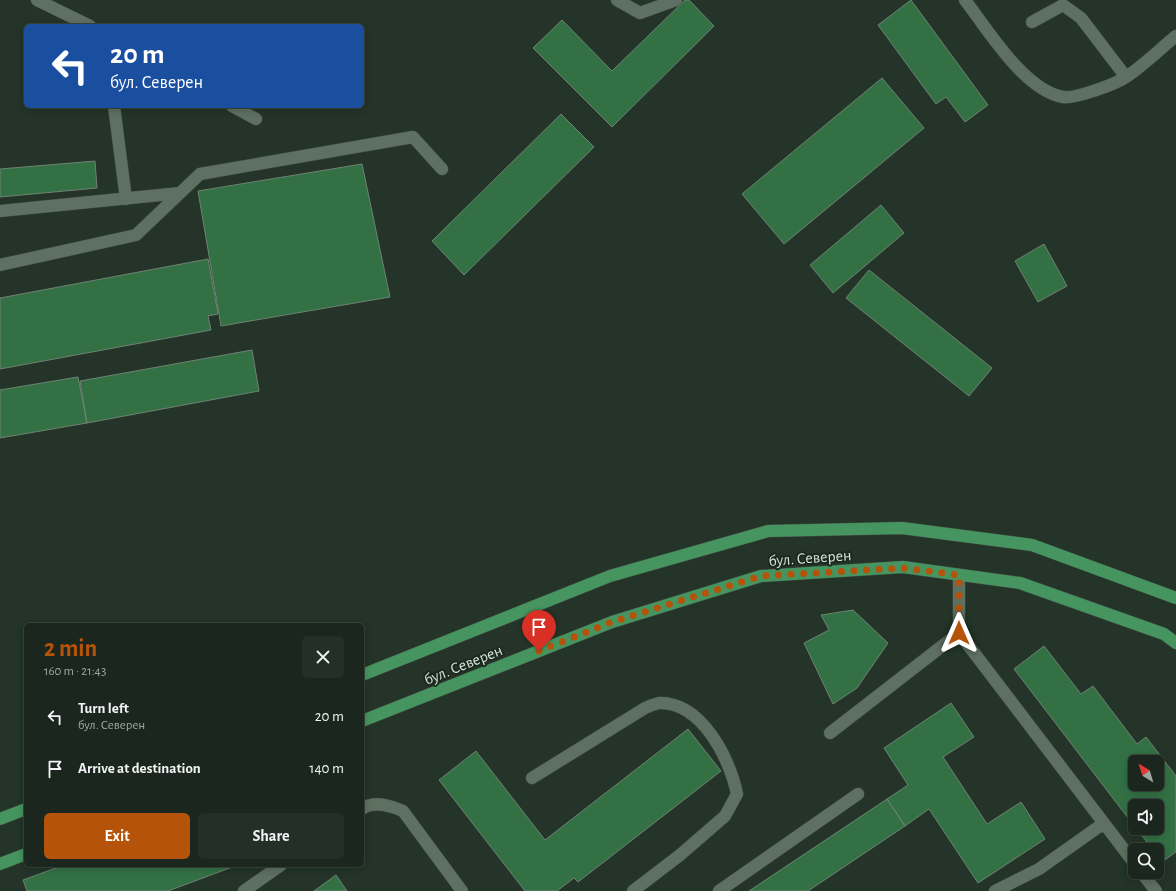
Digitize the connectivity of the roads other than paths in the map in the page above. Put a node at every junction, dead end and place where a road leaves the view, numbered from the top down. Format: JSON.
{"nodes":[{"id":1,"x":37,"y":0,"type":"edge"},
{"id":2,"x":617,"y":0,"type":"edge"},
{"id":3,"x":676,"y":0,"type":"edge"},
{"id":4,"x":965,"y":0,"type":"edge"},
{"id":5,"x":1032,"y":22,"type":"dead end"},
{"id":6,"x":86,"y":24,"type":"edge"},
{"id":7,"x":1176,"y":36,"type":"edge"},
{"id":8,"x":1126,"y":77,"type":"junction"},
{"id":9,"x":114,"y":108,"type":"edge"},
{"id":10,"x":236,"y":108,"type":"edge"},
{"id":11,"x":256,"y":119,"type":"dead end"},
{"id":12,"x":442,"y":169,"type":"dead end"},
{"id":13,"x":180,"y":193,"type":"junction"},
{"id":14,"x":126,"y":199,"type":"junction"},
{"id":15,"x":0,"y":211,"type":"edge"},
{"id":16,"x":0,"y":265,"type":"edge"},
{"id":17,"x":959,"y":575,"type":"junction"},
{"id":18,"x":1176,"y":598,"type":"edge"},
{"id":19,"x":959,"y":633,"type":"junction"},
{"id":20,"x":1176,"y":643,"type":"edge"},
{"id":21,"x":364,"y":674,"type":"edge"},
{"id":22,"x":364,"y":720,"type":"edge"},
{"id":23,"x":830,"y":733,"type":"dead end"},
{"id":24,"x":532,"y":778,"type":"dead end"},
{"id":25,"x":858,"y":794,"type":"dead end"},
{"id":26,"x":364,"y":808,"type":"edge"},
{"id":27,"x":24,"y":810,"type":"edge"},
{"id":28,"x":0,"y":819,"type":"edge"},
{"id":29,"x":1104,"y":823,"type":"junction"},
{"id":30,"x":24,"y":855,"type":"edge"},
{"id":31,"x":1128,"y":855,"type":"edge"},
{"id":32,"x":0,"y":864,"type":"edge"},
{"id":33,"x":278,"y":867,"type":"edge"},
{"id":34,"x":1147,"y":879,"type":"edge"},
{"id":35,"x":244,"y":891,"type":"edge"},
{"id":36,"x":462,"y":891,"type":"edge"},
{"id":37,"x":633,"y":891,"type":"edge"},
{"id":38,"x":719,"y":891,"type":"edge"},
{"id":39,"x":995,"y":891,"type":"edge"},
{"id":40,"x":1156,"y":891,"type":"edge"}],
"edges":[{"from":1,"to":6,"type":"street"},
{"from":2,"to":3,"type":"street"},
{"from":4,"to":8,"type":"street"},
{"from":5,"to":8,"type":"street"},
{"from":7,"to":8,"type":"street"},
{"from":9,"to":14,"type":"street"},
{"from":10,"to":11,"type":"street"},
{"from":12,"to":13,"type":"street"},
{"from":13,"to":14,"type":"street"},
{"from":13,"to":16,"type":"street"},
{"from":14,"to":15,"type":"street"},
{"from":17,"to":19,"type":"street"},
{"from":17,"to":20,"type":"main road","name":"бул. Северен"},
{"from":17,"to":22,"type":"main road","name":"бул. Северен"},
{"from":18,"to":21,"type":"main road","name":"бул. Северен"},
{"from":19,"to":23,"type":"street"},
{"from":19,"to":29,"type":"street"},
{"from":24,"to":37,"type":"street"},
{"from":25,"to":38,"type":"street"},
{"from":26,"to":36,"type":"street"},
{"from":27,"to":28,"type":"main road"},
{"from":29,"to":31,"type":"street"},
{"from":29,"to":39,"type":"street"},
{"from":30,"to":32,"type":"main road"},
{"from":33,"to":35,"type":"street"},
{"from":34,"to":40,"type":"street"}]}
